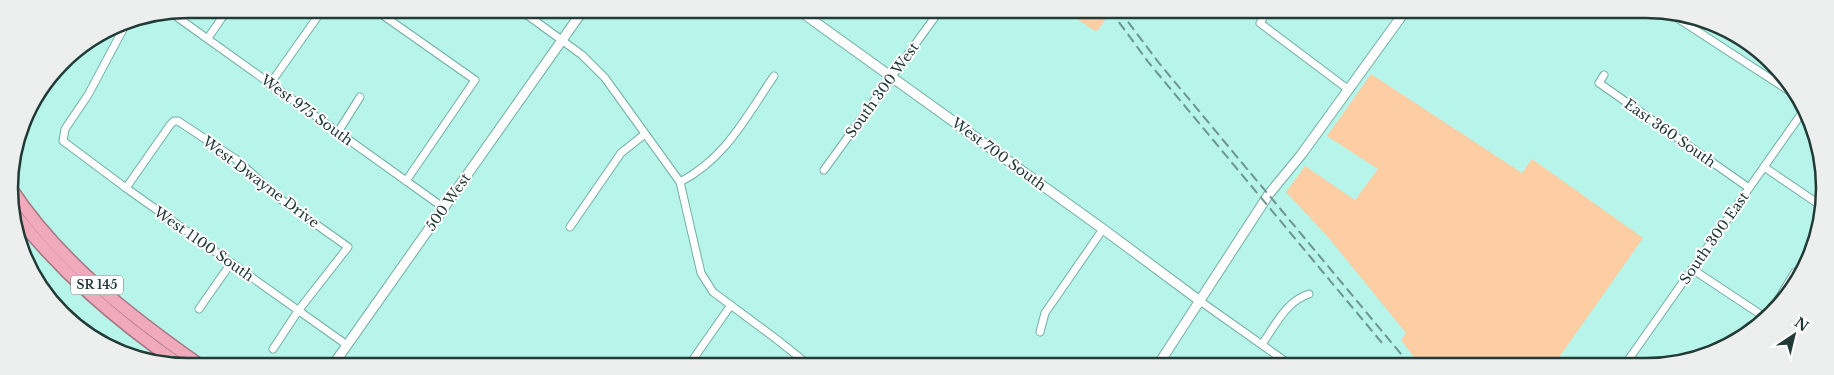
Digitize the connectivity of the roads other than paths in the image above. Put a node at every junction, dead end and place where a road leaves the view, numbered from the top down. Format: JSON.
{"nodes":[{"id":1,"x":179,"y":18,"type":"edge"},
{"id":2,"x":222,"y":18,"type":"edge"},
{"id":3,"x":317,"y":18,"type":"edge"},
{"id":4,"x":387,"y":18,"type":"edge"},
{"id":5,"x":533,"y":18,"type":"edge"},
{"id":6,"x":578,"y":18,"type":"edge"},
{"id":7,"x":810,"y":18,"type":"edge"},
{"id":8,"x":934,"y":18,"type":"edge"},
{"id":9,"x":1263,"y":18,"type":"edge"},
{"id":10,"x":1400,"y":18,"type":"edge"},
{"id":11,"x":1683,"y":22,"type":"edge"},
{"id":12,"x":123,"y":30,"type":"edge"},
{"id":13,"x":208,"y":38,"type":"junction"},
{"id":14,"x":563,"y":39,"type":"junction"},
{"id":15,"x":1604,"y":75,"type":"dead end"},
{"id":16,"x":774,"y":76,"type":"dead end"},
{"id":17,"x":892,"y":77,"type":"junction"},
{"id":18,"x":270,"y":84,"type":"junction"},
{"id":19,"x":1783,"y":87,"type":"edge"},
{"id":20,"x":1349,"y":90,"type":"junction"},
{"id":21,"x":360,"y":96,"type":"dead end"},
{"id":22,"x":1800,"y":115,"type":"edge"},
{"id":23,"x":338,"y":132,"type":"junction"},
{"id":24,"x":644,"y":134,"type":"junction"},
{"id":25,"x":1764,"y":167,"type":"junction"},
{"id":26,"x":824,"y":170,"type":"dead end"},
{"id":27,"x":406,"y":181,"type":"junction"},
{"id":28,"x":680,"y":182,"type":"junction"},
{"id":29,"x":126,"y":188,"type":"junction"},
{"id":30,"x":1749,"y":188,"type":"junction"},
{"id":31,"x":18,"y":198,"type":"edge"},
{"id":32,"x":1816,"y":202,"type":"edge"},
{"id":33,"x":444,"y":208,"type":"junction"},
{"id":34,"x":21,"y":222,"type":"edge"},
{"id":35,"x":570,"y":227,"type":"dead end"},
{"id":36,"x":1103,"y":229,"type":"junction"},
{"id":37,"x":231,"y":263,"type":"junction"},
{"id":38,"x":1692,"y":269,"type":"junction"},
{"id":39,"x":1309,"y":294,"type":"dead end"},
{"id":40,"x":1200,"y":301,"type":"junction"},
{"id":41,"x":731,"y":305,"type":"junction"},
{"id":42,"x":199,"y":309,"type":"dead end"},
{"id":43,"x":298,"y":311,"type":"junction"},
{"id":44,"x":1760,"y":314,"type":"edge"},
{"id":45,"x":1040,"y":332,"type":"dead end"},
{"id":46,"x":1262,"y":344,"type":"junction"},
{"id":47,"x":347,"y":345,"type":"junction"},
{"id":48,"x":272,"y":349,"type":"dead end"},
{"id":49,"x":168,"y":356,"type":"edge"},
{"id":50,"x":1167,"y":357,"type":"edge"},
{"id":51,"x":1280,"y":357,"type":"edge"},
{"id":52,"x":1630,"y":357,"type":"edge"},
{"id":53,"x":190,"y":358,"type":"edge"},
{"id":54,"x":338,"y":358,"type":"edge"},
{"id":55,"x":694,"y":358,"type":"edge"},
{"id":56,"x":800,"y":358,"type":"edge"}],
"edges":[{"from":1,"to":13,"type":"street","name":"West 975 South"},
{"from":2,"to":13,"type":"street"},
{"from":3,"to":18,"type":"street"},
{"from":4,"to":27,"type":"street"},
{"from":5,"to":14,"type":"street"},
{"from":6,"to":14,"type":"street","name":"500 West"},
{"from":7,"to":17,"type":"street","name":"West 700 South"},
{"from":8,"to":17,"type":"street","name":"South 300 West"},
{"from":9,"to":20,"type":"street"},
{"from":10,"to":20,"type":"street"},
{"from":11,"to":19,"type":"street"},
{"from":12,"to":29,"type":"street","name":"West 1100 South"},
{"from":13,"to":18,"type":"street","name":"West 975 South"},
{"from":14,"to":24,"type":"street"},
{"from":14,"to":33,"type":"street","name":"500 West"},
{"from":15,"to":30,"type":"street","name":"East 360 South"},
{"from":16,"to":28,"type":"street"},
{"from":17,"to":26,"type":"street","name":"South 300 West"},
{"from":17,"to":36,"type":"street","name":"West 700 South"},
{"from":18,"to":23,"type":"street","name":"West 975 South"},
{"from":20,"to":40,"type":"street"},
{"from":21,"to":23,"type":"street"},
{"from":22,"to":25,"type":"street","name":"South 300 East"},
{"from":23,"to":27,"type":"street","name":"West 975 South"},
{"from":24,"to":28,"type":"street"},
{"from":24,"to":35,"type":"street"},
{"from":25,"to":30,"type":"street","name":"South 300 East"},
{"from":25,"to":32,"type":"street"},
{"from":27,"to":33,"type":"street","name":"West 975 South"},
{"from":28,"to":41,"type":"street"},
{"from":29,"to":37,"type":"street","name":"West 1100 South"},
{"from":29,"to":43,"type":"street","name":"West Dwayne Drive"},
{"from":30,"to":38,"type":"street","name":"South 300 East"},
{"from":31,"to":53,"type":"highway","number":"SR 145"},
{"from":33,"to":47,"type":"street","name":"500 West"},
{"from":34,"to":49,"type":"highway","number":"SR 145"},
{"from":36,"to":40,"type":"street","name":"West 700 South"},
{"from":36,"to":45,"type":"street"},
{"from":37,"to":42,"type":"street"},
{"from":37,"to":43,"type":"street","name":"West 1100 South"},
{"from":38,"to":44,"type":"street"},
{"from":38,"to":52,"type":"street","name":"South 300 East"},
{"from":39,"to":46,"type":"street"},
{"from":40,"to":46,"type":"street"},
{"from":40,"to":50,"type":"street"},
{"from":41,"to":55,"type":"street"},
{"from":41,"to":56,"type":"street"},
{"from":43,"to":47,"type":"street","name":"West 1100 South"},
{"from":43,"to":48,"type":"street"},
{"from":46,"to":51,"type":"street"},
{"from":47,"to":54,"type":"street","name":"500 West"}]}
